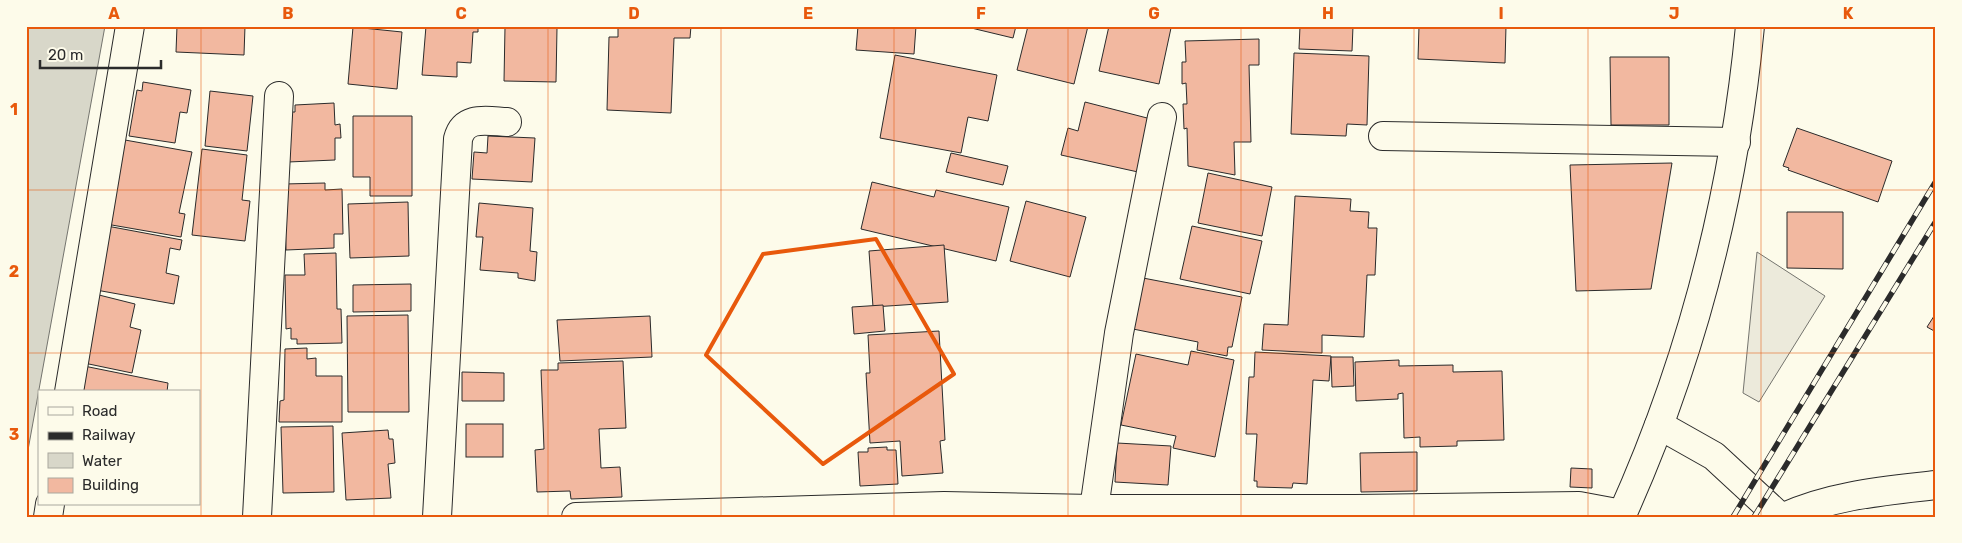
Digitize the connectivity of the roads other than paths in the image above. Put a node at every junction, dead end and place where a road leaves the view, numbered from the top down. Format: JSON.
{"nodes":[{"id":1,"x":130,"y":26,"type":"edge"},
{"id":2,"x":1750,"y":26,"type":"edge"},
{"id":3,"x":279,"y":96,"type":"dead end"},
{"id":4,"x":1162,"y":117,"type":"dead end"},
{"id":5,"x":507,"y":122,"type":"dead end"},
{"id":6,"x":1383,"y":136,"type":"dead end"},
{"id":7,"x":1736,"y":142,"type":"junction"},
{"id":8,"x":69,"y":390,"type":"edge"},
{"id":9,"x":1659,"y":425,"type":"junction"},
{"id":10,"x":1936,"y":485,"type":"edge"},
{"id":11,"x":1094,"y":509,"type":"junction"},
{"id":12,"x":821,"y":513,"type":"edge"},
{"id":13,"x":1622,"y":515,"type":"edge"},
{"id":14,"x":257,"y":517,"type":"edge"},
{"id":15,"x":437,"y":517,"type":"edge"},
{"id":16,"x":576,"y":517,"type":"edge"},
{"id":17,"x":1780,"y":517,"type":"edge"},
{"id":18,"x":1784,"y":517,"type":"edge"}],
"edges":[{"from":1,"to":8,"type":"street"},
{"from":2,"to":7,"type":"street"},
{"from":3,"to":14,"type":"street"},
{"from":4,"to":11,"type":"street"},
{"from":5,"to":15,"type":"street"},
{"from":6,"to":7,"type":"street"},
{"from":7,"to":9,"type":"street"},
{"from":9,"to":13,"type":"street"},
{"from":9,"to":17,"type":"street"},
{"from":10,"to":18,"type":"street"},
{"from":11,"to":12,"type":"street"},
{"from":11,"to":13,"type":"street"},
{"from":12,"to":16,"type":"street"}]}
